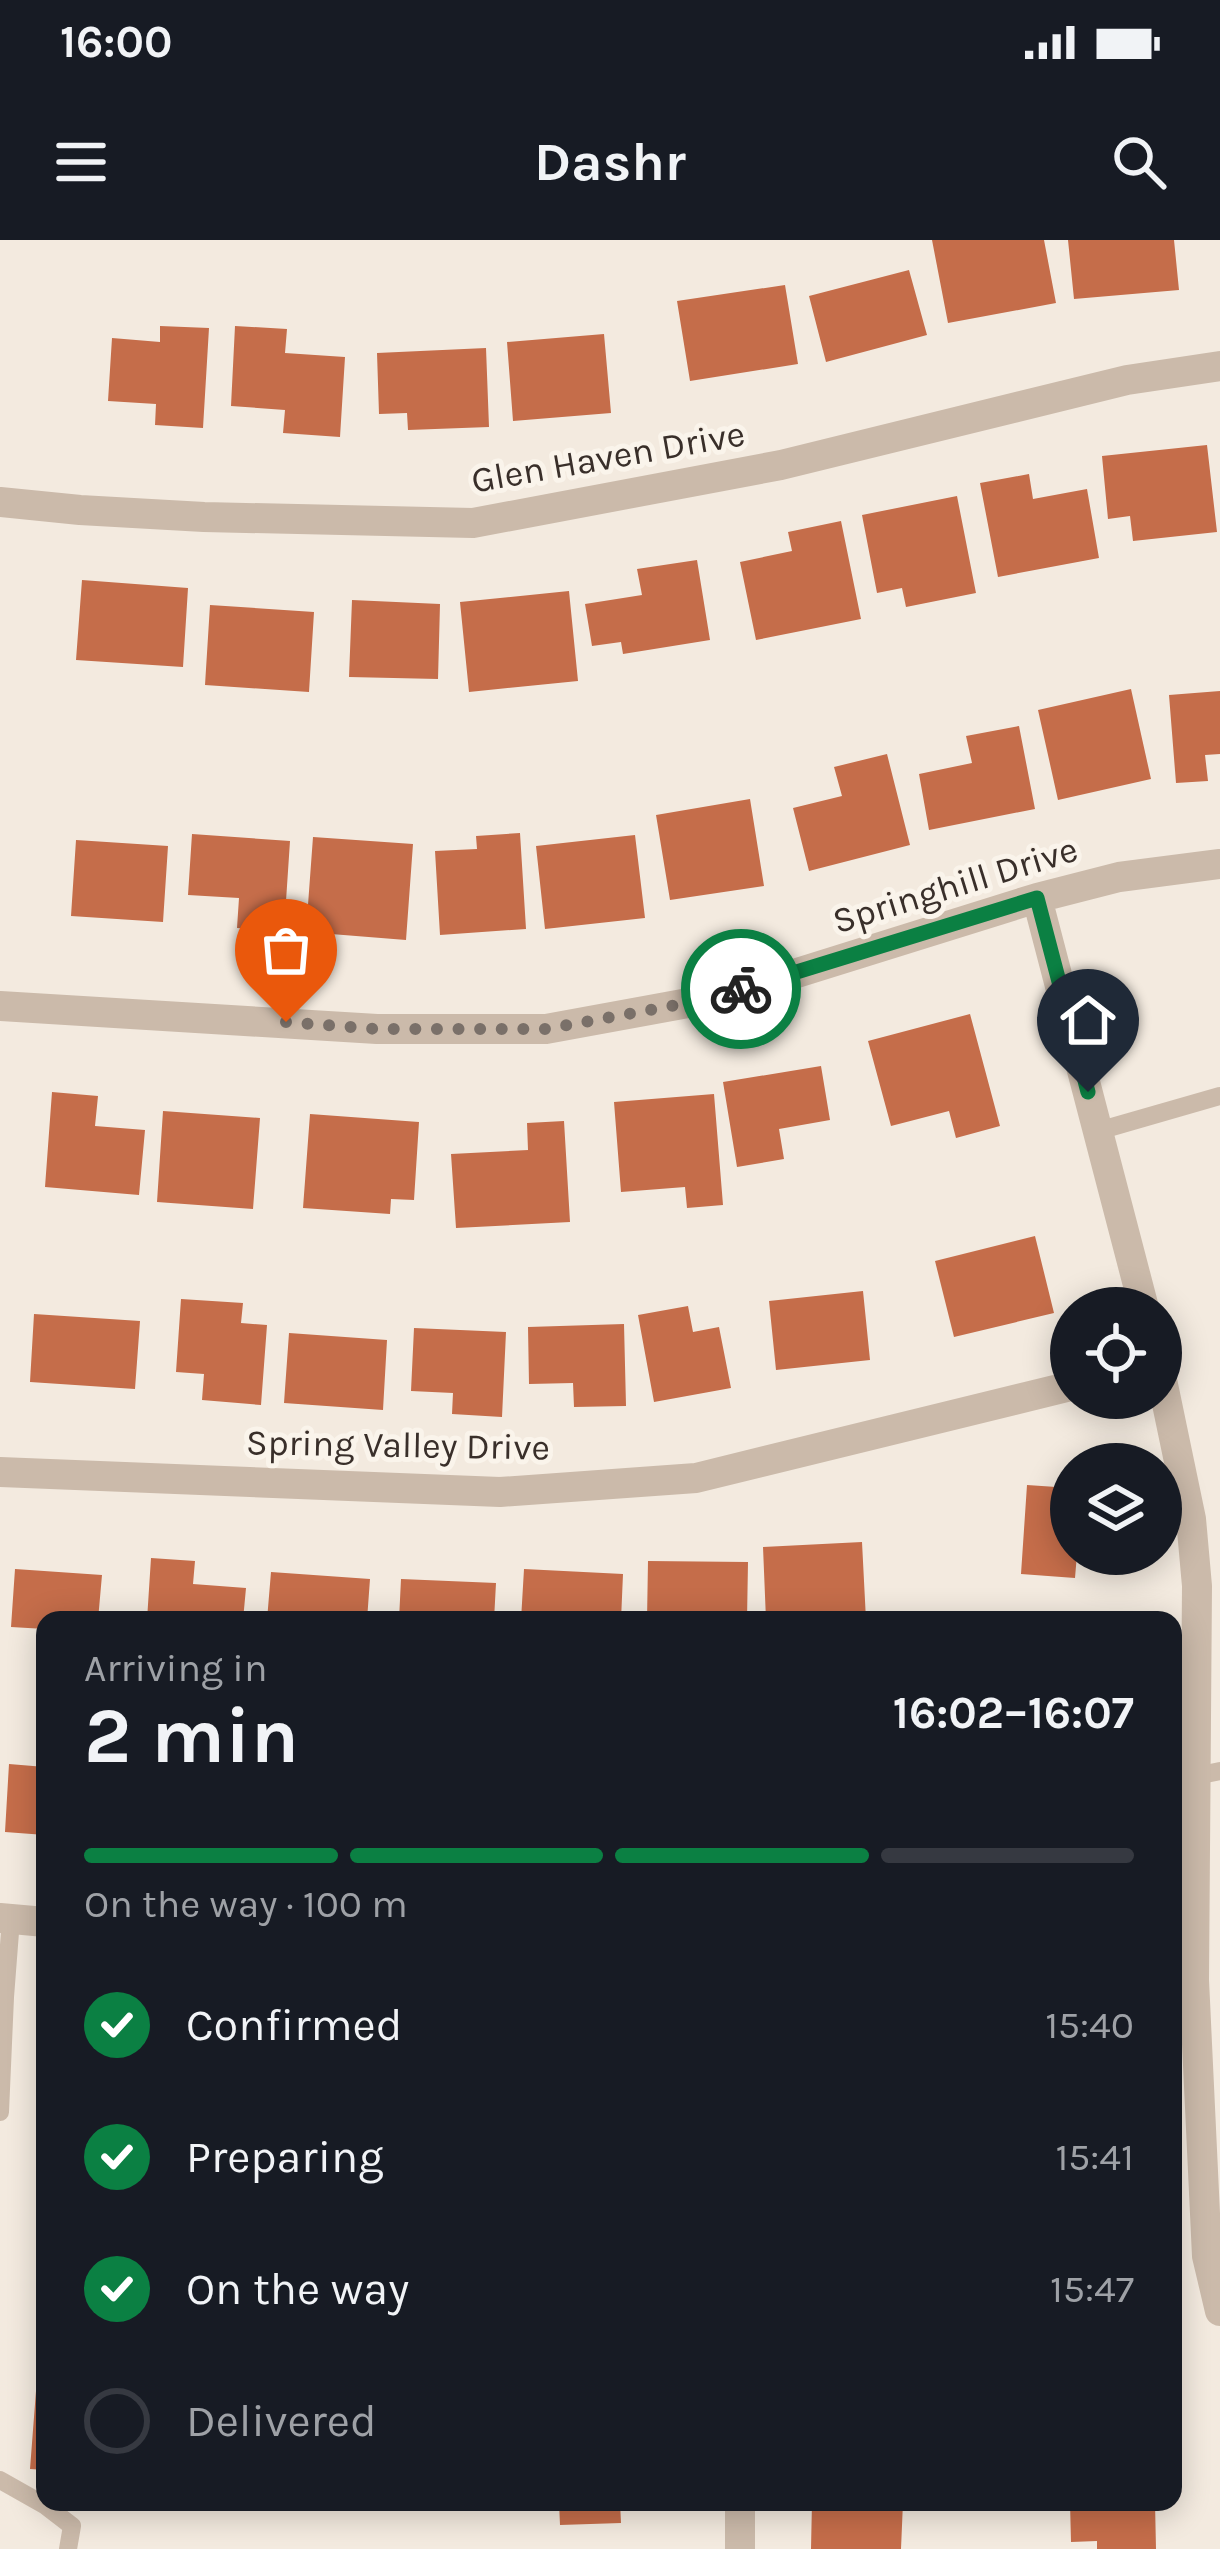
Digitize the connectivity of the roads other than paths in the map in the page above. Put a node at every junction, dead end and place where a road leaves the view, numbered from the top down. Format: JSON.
{"nodes":[{"id":1,"x":1220,"y":366,"type":"edge"},
{"id":2,"x":0,"y":502,"type":"edge"},
{"id":3,"x":1220,"y":864,"type":"edge"},
{"id":4,"x":1037,"y":898,"type":"junction"},
{"id":5,"x":0,"y":1006,"type":"edge"},
{"id":6,"x":1220,"y":1096,"type":"edge"},
{"id":7,"x":1098,"y":1131,"type":"junction"},
{"id":8,"x":1139,"y":1287,"type":"edge"},
{"id":9,"x":1050,"y":1391,"type":"edge"},
{"id":10,"x":1170,"y":1419,"type":"edge"},
{"id":11,"x":0,"y":1472,"type":"edge"},
{"id":12,"x":1208,"y":1773,"type":"edge"},
{"id":13,"x":6,"y":1919,"type":"edge"},
{"id":14,"x":36,"y":1921,"type":"edge"},
{"id":15,"x":1196,"y":1981,"type":"edge"},
{"id":16,"x":0,"y":2092,"type":"edge"},
{"id":17,"x":0,"y":2112,"type":"edge"},
{"id":18,"x":1220,"y":2311,"type":"edge"},
{"id":19,"x":0,"y":2480,"type":"edge"},
{"id":20,"x":36,"y":2500,"type":"edge"},
{"id":21,"x":52,"y":2511,"type":"edge"},
{"id":22,"x":740,"y":2511,"type":"edge"},
{"id":23,"x":68,"y":2549,"type":"edge"},
{"id":24,"x":740,"y":2549,"type":"edge"}],
"edges":[{"from":1,"to":2,"type":"street","name":"Glen Haven Drive"},
{"from":3,"to":4,"type":"street","name":"Springhill Drive"},
{"from":4,"to":5,"type":"street","name":"Springhill Drive"},
{"from":4,"to":7,"type":"street"},
{"from":6,"to":7,"type":"lane"},
{"from":7,"to":8,"type":"street"},
{"from":9,"to":11,"type":"street","name":"Spring Valley Drive"},
{"from":10,"to":12,"type":"street"},
{"from":12,"to":15,"type":"street"},
{"from":13,"to":14,"type":"street"},
{"from":13,"to":16,"type":"lane"},
{"from":15,"to":18,"type":"street"},
{"from":16,"to":17,"type":"lane"},
{"from":19,"to":20,"type":"lane"},
{"from":21,"to":23,"type":"lane"},
{"from":22,"to":24,"type":"street"}]}
